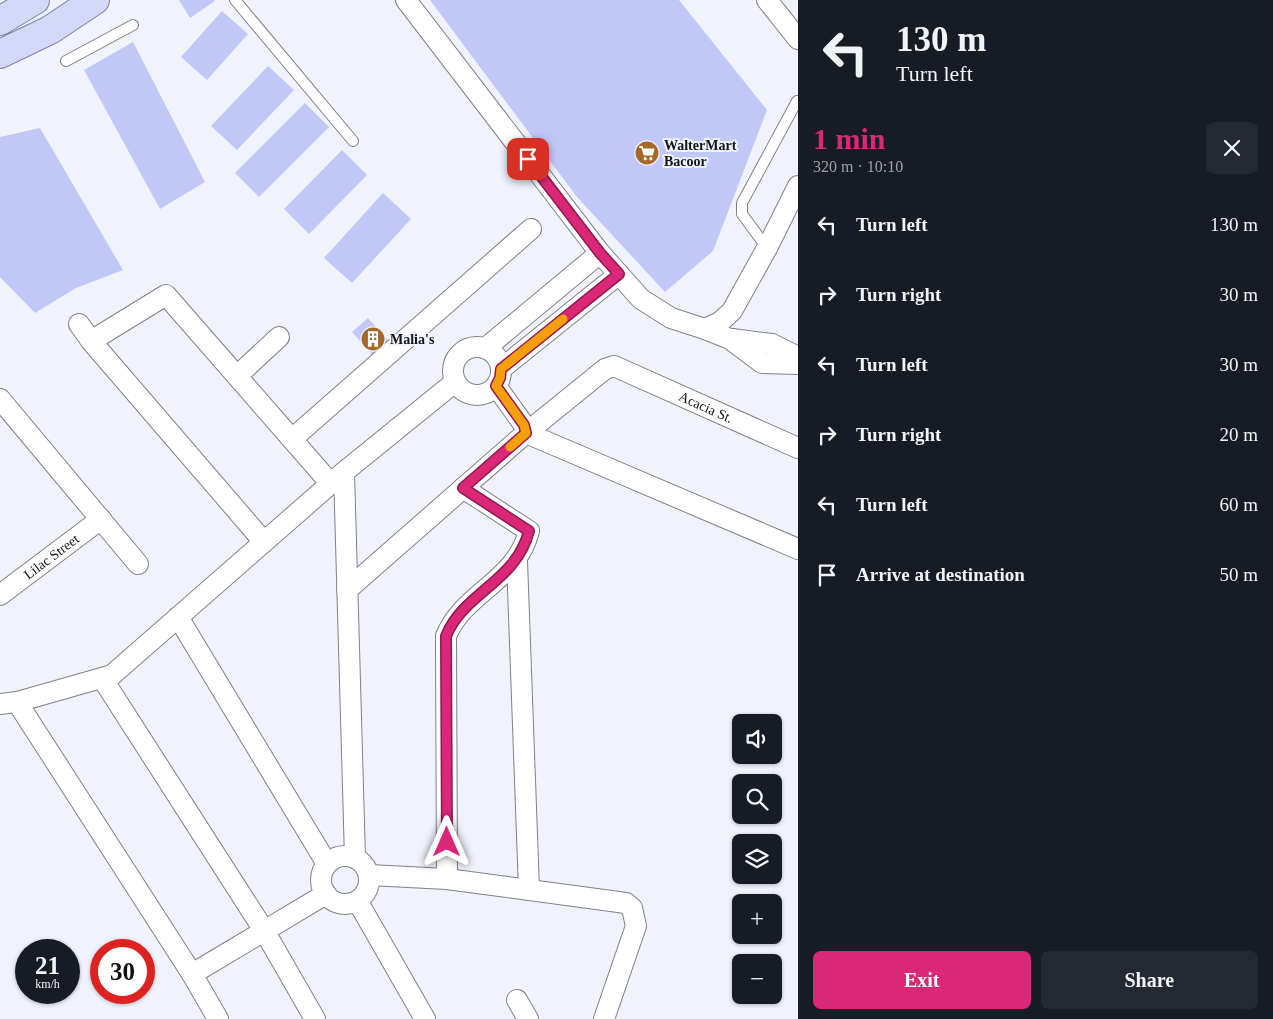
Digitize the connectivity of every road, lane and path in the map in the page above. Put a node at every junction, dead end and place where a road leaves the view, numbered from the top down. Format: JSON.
{"nodes":[{"id":1,"x":36,"y":0,"type":"edge"},
{"id":2,"x":95,"y":0,"type":"edge"},
{"id":3,"x":235,"y":0,"type":"edge"},
{"id":4,"x":767,"y":0,"type":"edge"},
{"id":5,"x":405,"y":1,"type":"edge"},
{"id":6,"x":7,"y":14,"type":"edge"},
{"id":7,"x":133,"y":25,"type":"dead end"},
{"id":8,"x":798,"y":39,"type":"edge"},
{"id":9,"x":0,"y":54,"type":"edge"},
{"id":10,"x":66,"y":61,"type":"dead end"},
{"id":11,"x":797,"y":101,"type":"edge"},
{"id":12,"x":353,"y":141,"type":"dead end"},
{"id":13,"x":798,"y":186,"type":"edge"},
{"id":14,"x":530,"y":229,"type":"dead end"},
{"id":15,"x":767,"y":248,"type":"junction"},
{"id":16,"x":600,"y":253,"type":"junction"},
{"id":17,"x":619,"y":274,"type":"junction"},
{"id":18,"x":79,"y":324,"type":"dead end"},
{"id":19,"x":705,"y":329,"type":"junction"},
{"id":20,"x":279,"y":337,"type":"dead end"},
{"id":21,"x":730,"y":339,"type":"junction"},
{"id":22,"x":90,"y":341,"type":"junction"},
{"id":23,"x":487,"y":347,"type":"junction"},
{"id":24,"x":798,"y":356,"type":"edge"},
{"id":25,"x":798,"y":364,"type":"edge"},
{"id":26,"x":237,"y":376,"type":"junction"},
{"id":27,"x":498,"y":378,"type":"junction"},
{"id":28,"x":455,"y":382,"type":"junction"},
{"id":29,"x":0,"y":399,"type":"edge"},
{"id":30,"x":526,"y":433,"type":"junction"},
{"id":31,"x":292,"y":439,"type":"junction"},
{"id":32,"x":798,"y":448,"type":"edge"},
{"id":33,"x":337,"y":478,"type":"junction"},
{"id":34,"x":463,"y":488,"type":"junction"},
{"id":35,"x":101,"y":519,"type":"junction"},
{"id":36,"x":264,"y":542,"type":"junction"},
{"id":37,"x":798,"y":549,"type":"edge"},
{"id":38,"x":517,"y":561,"type":"junction"},
{"id":39,"x":138,"y":564,"type":"dead end"},
{"id":40,"x":2,"y":589,"type":"edge"},
{"id":41,"x":347,"y":590,"type":"junction"},
{"id":42,"x":178,"y":618,"type":"junction"},
{"id":43,"x":102,"y":678,"type":"junction"},
{"id":44,"x":8,"y":703,"type":"edge"},
{"id":45,"x":355,"y":858,"type":"junction"},
{"id":46,"x":327,"y":864,"type":"junction"},
{"id":47,"x":369,"y":875,"type":"junction"},
{"id":48,"x":447,"y":879,"type":"junction"},
{"id":49,"x":529,"y":890,"type":"junction"},
{"id":50,"x":326,"y":894,"type":"junction"},
{"id":51,"x":358,"y":902,"type":"junction"},
{"id":52,"x":264,"y":932,"type":"junction"},
{"id":53,"x":192,"y":974,"type":"junction"},
{"id":54,"x":516,"y":1000,"type":"dead end"},
{"id":55,"x":218,"y":1019,"type":"edge"},
{"id":56,"x":315,"y":1019,"type":"edge"},
{"id":57,"x":426,"y":1019,"type":"edge"},
{"id":58,"x":528,"y":1019,"type":"edge"},
{"id":59,"x":604,"y":1019,"type":"edge"}],
"edges":[{"from":1,"to":6,"type":"main road"},
{"from":2,"to":9,"type":"main road"},
{"from":3,"to":12,"type":"lane"},
{"from":4,"to":8,"type":"street"},
{"from":5,"to":16,"type":"street"},
{"from":7,"to":10,"type":"lane"},
{"from":11,"to":15,"type":"lane"},
{"from":13,"to":15,"type":"street"},
{"from":14,"to":31,"type":"street"},
{"from":15,"to":19,"type":"street"},
{"from":16,"to":17,"type":"street"},
{"from":16,"to":23,"type":"street"},
{"from":17,"to":19,"type":"street"},
{"from":17,"to":27,"type":"street"},
{"from":18,"to":22,"type":"street"},
{"from":19,"to":21,"type":"street"},
{"from":20,"to":26,"type":"street"},
{"from":21,"to":24,"type":"street"},
{"from":21,"to":25,"type":"street"},
{"from":22,"to":26,"type":"street"},
{"from":22,"to":36,"type":"street"},
{"from":23,"to":27,"type":"street"},
{"from":23,"to":28,"type":"street"},
{"from":26,"to":31,"type":"street"},
{"from":27,"to":28,"type":"street"},
{"from":27,"to":30,"type":"street"},
{"from":28,"to":33,"type":"street"},
{"from":29,"to":35,"type":"street"},
{"from":30,"to":32,"type":"street","name":"Acacia St."},
{"from":30,"to":34,"type":"street"},
{"from":30,"to":37,"type":"street"},
{"from":31,"to":33,"type":"street"},
{"from":33,"to":36,"type":"street"},
{"from":33,"to":41,"type":"street"},
{"from":34,"to":38,"type":"street"},
{"from":34,"to":41,"type":"street"},
{"from":35,"to":39,"type":"street"},
{"from":35,"to":40,"type":"street","name":"Lilac Street"},
{"from":36,"to":42,"type":"street"},
{"from":38,"to":48,"type":"street"},
{"from":38,"to":49,"type":"street"},
{"from":41,"to":45,"type":"street"},
{"from":42,"to":43,"type":"street"},
{"from":42,"to":46,"type":"street"},
{"from":43,"to":44,"type":"street"},
{"from":43,"to":52,"type":"street"},
{"from":44,"to":53,"type":"street"},
{"from":45,"to":46,"type":"street"},
{"from":45,"to":47,"type":"street"},
{"from":46,"to":50,"type":"street"},
{"from":47,"to":48,"type":"street"},
{"from":47,"to":51,"type":"street"},
{"from":48,"to":49,"type":"street"},
{"from":49,"to":59,"type":"street"},
{"from":50,"to":51,"type":"street"},
{"from":50,"to":52,"type":"street"},
{"from":51,"to":57,"type":"street"},
{"from":52,"to":53,"type":"street"},
{"from":52,"to":56,"type":"street"},
{"from":53,"to":55,"type":"street"},
{"from":54,"to":58,"type":"street"}]}
